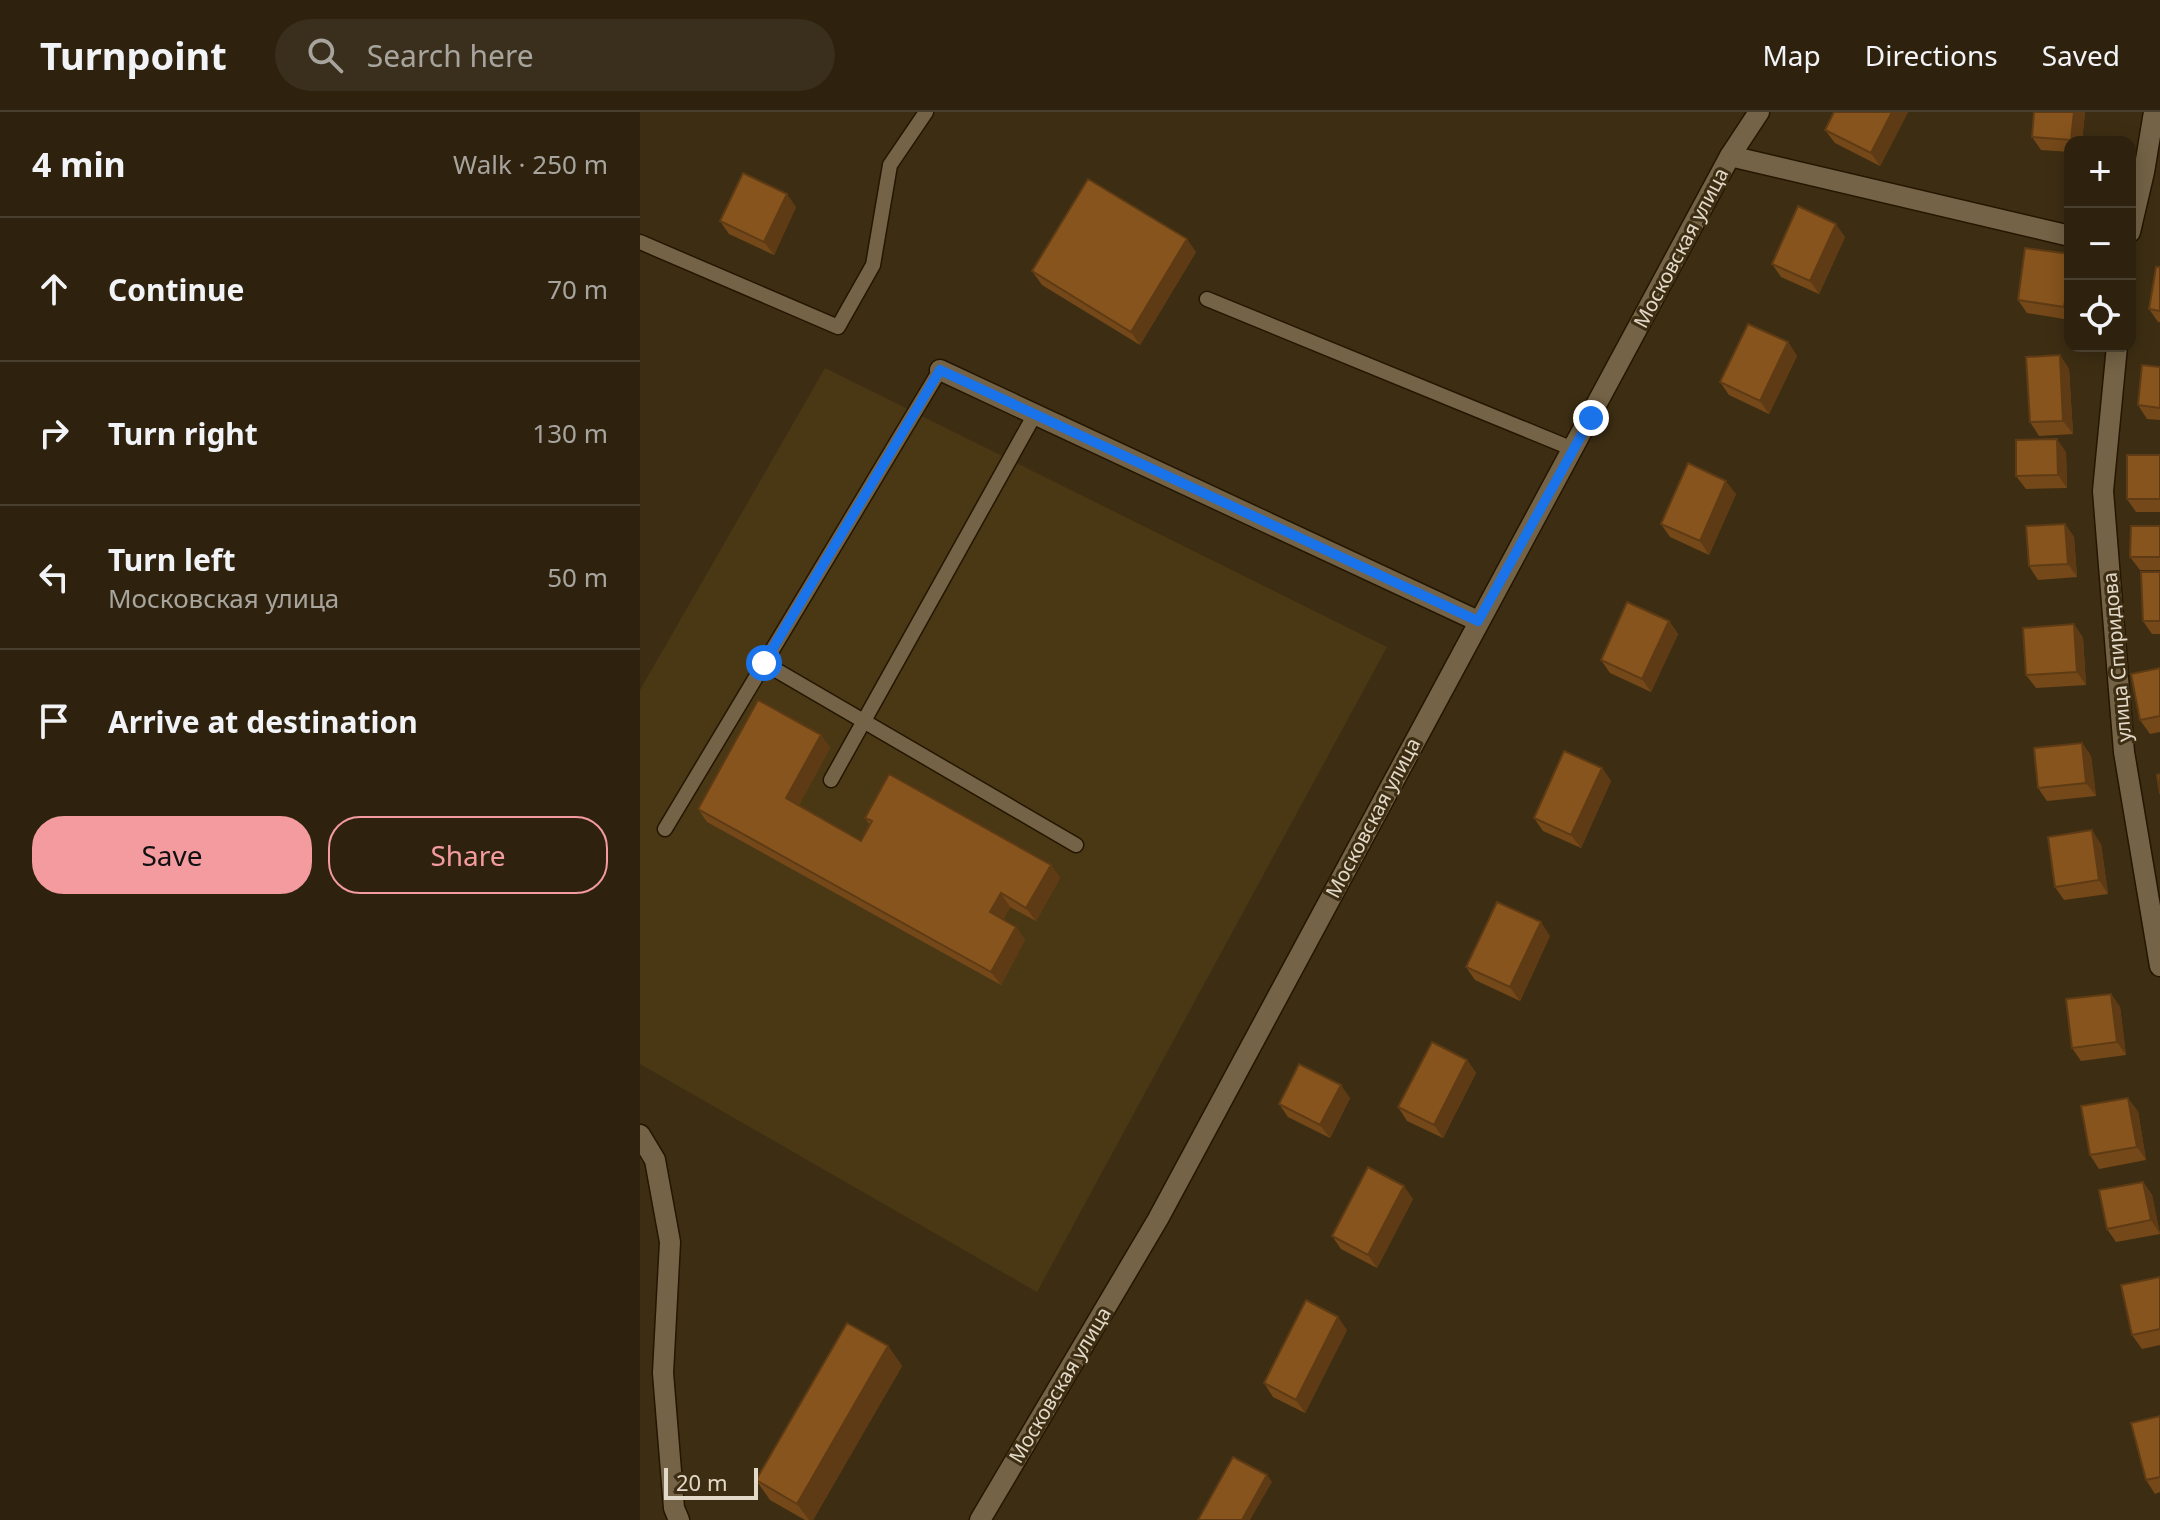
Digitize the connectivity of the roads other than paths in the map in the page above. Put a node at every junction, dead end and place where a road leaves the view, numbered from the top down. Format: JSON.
{"nodes":[{"id":1,"x":926,"y":112,"type":"edge"},
{"id":2,"x":1759,"y":112,"type":"edge"},
{"id":3,"x":2154,"y":112,"type":"edge"},
{"id":4,"x":1730,"y":156,"type":"junction"},
{"id":5,"x":2136,"y":208,"type":"edge"},
{"id":6,"x":2064,"y":235,"type":"edge"},
{"id":7,"x":640,"y":242,"type":"edge"},
{"id":8,"x":1207,"y":299,"type":"dead end"},
{"id":9,"x":2116,"y":352,"type":"edge"},
{"id":10,"x":940,"y":370,"type":"joint"},
{"id":11,"x":1035,"y":414,"type":"junction"},
{"id":12,"x":1573,"y":449,"type":"junction"},
{"id":13,"x":1478,"y":621,"type":"junction"},
{"id":14,"x":764,"y":663,"type":"junction"},
{"id":15,"x":864,"y":721,"type":"junction"},
{"id":16,"x":831,"y":780,"type":"dead end"},
{"id":17,"x":665,"y":829,"type":"dead end"},
{"id":18,"x":1076,"y":845,"type":"dead end"},
{"id":19,"x":2160,"y":966,"type":"edge"},
{"id":20,"x":640,"y":1135,"type":"edge"},
{"id":21,"x":679,"y":1520,"type":"edge"},
{"id":22,"x":980,"y":1520,"type":"edge"}],
"edges":[{"from":1,"to":7,"type":"lane"},
{"from":2,"to":4,"type":"street","name":"Московская улица"},
{"from":3,"to":5,"type":"street"},
{"from":4,"to":6,"type":"street"},
{"from":4,"to":12,"type":"street","name":"Московская улица"},
{"from":8,"to":12,"type":"lane"},
{"from":9,"to":19,"type":"street","name":"улица Спиридова"},
{"from":10,"to":11,"type":"street"},
{"from":10,"to":14,"type":"lane"},
{"from":11,"to":13,"type":"street"},
{"from":11,"to":15,"type":"lane"},
{"from":12,"to":13,"type":"street","name":"Московская улица"},
{"from":13,"to":22,"type":"street","name":"Московская улица"},
{"from":14,"to":15,"type":"lane"},
{"from":14,"to":17,"type":"lane"},
{"from":15,"to":16,"type":"lane"},
{"from":15,"to":18,"type":"lane"},
{"from":20,"to":21,"type":"street"}]}
